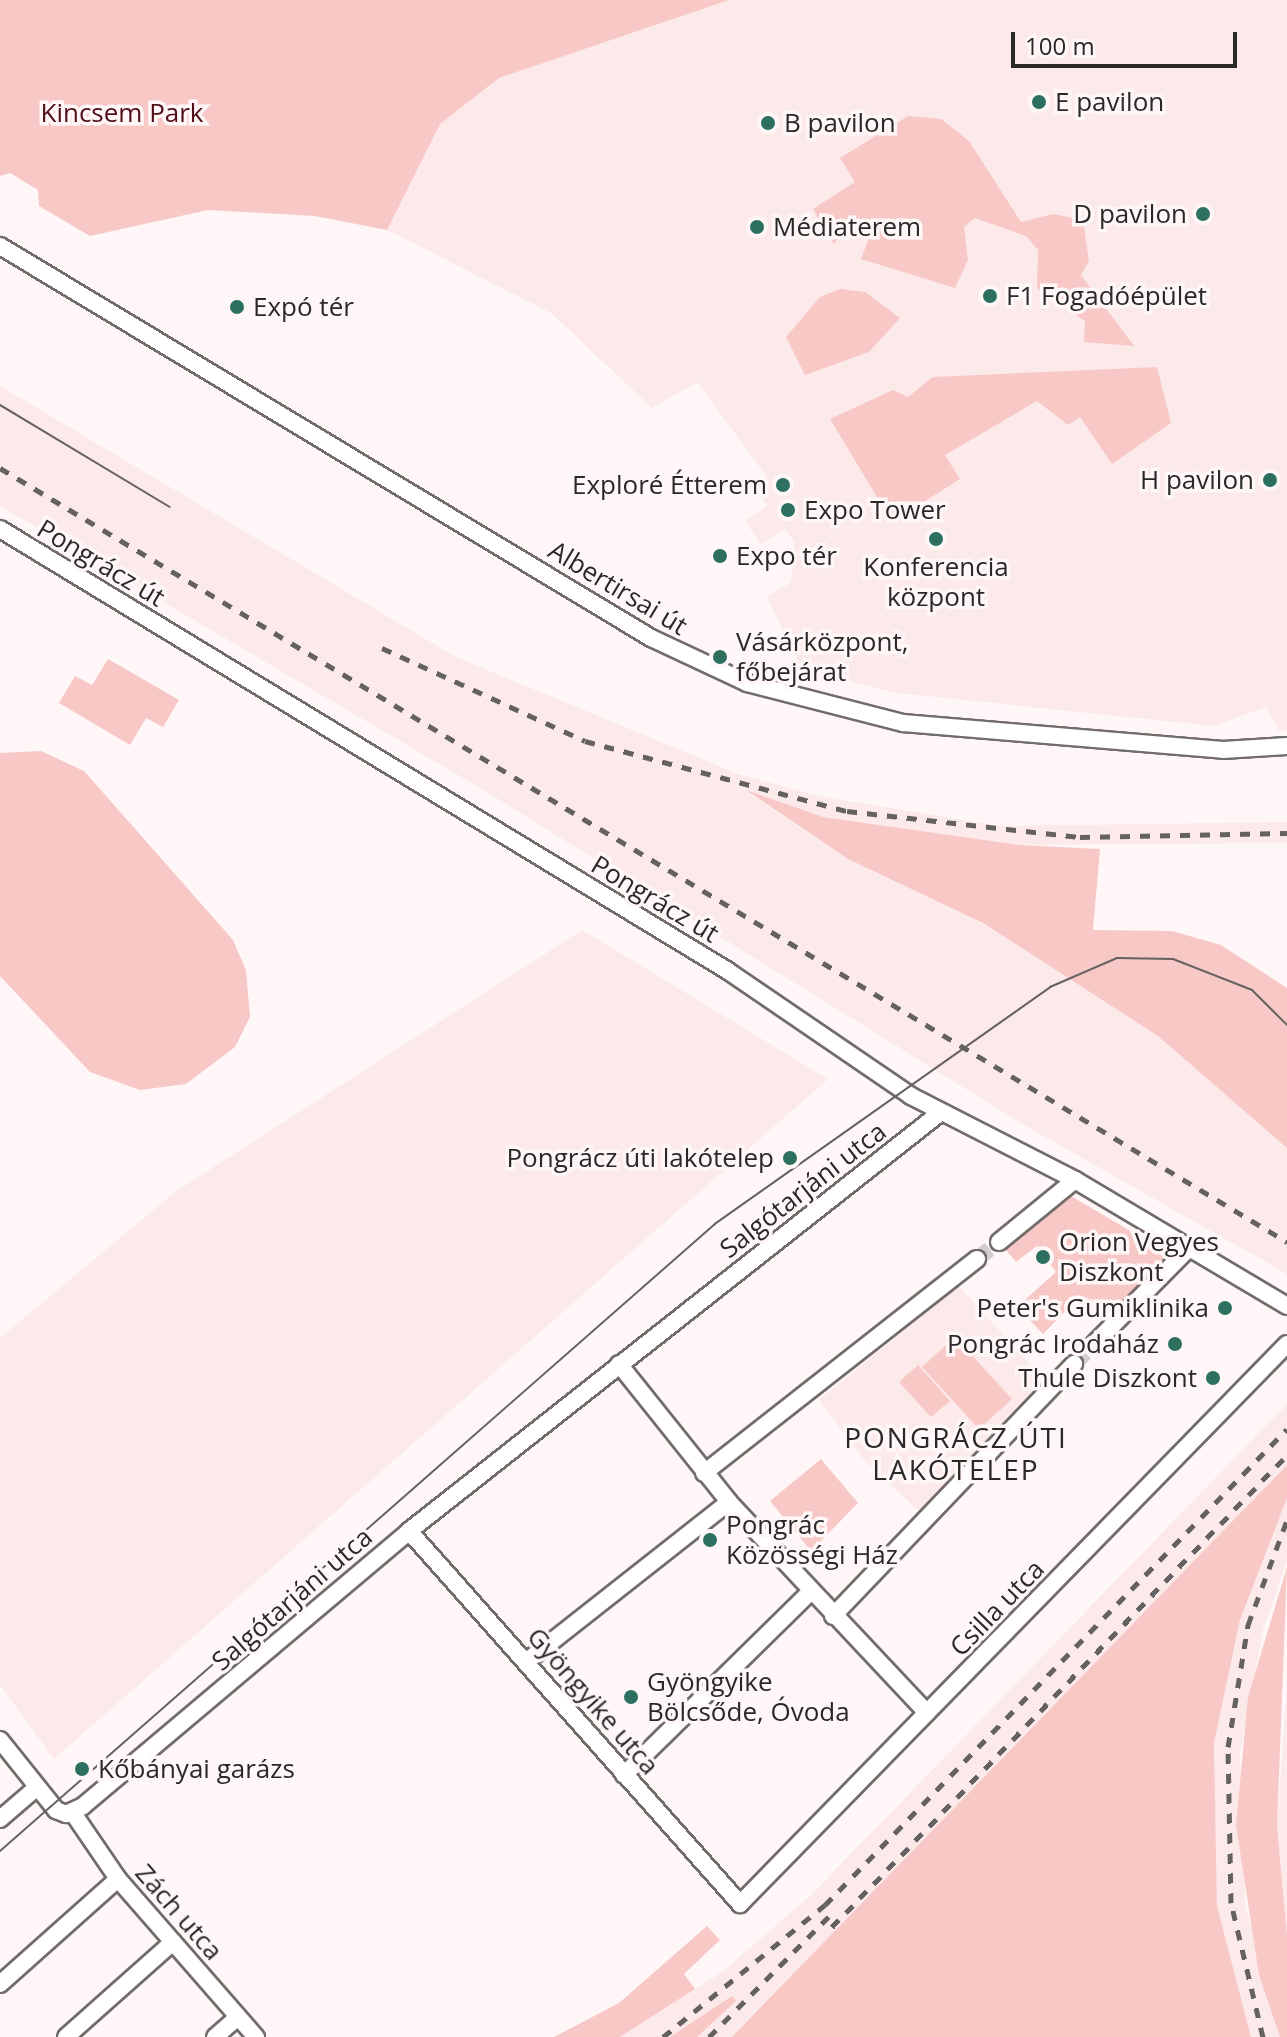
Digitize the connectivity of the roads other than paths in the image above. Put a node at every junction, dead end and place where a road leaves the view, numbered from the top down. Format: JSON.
{"nodes":[{"id":1,"x":0,"y":246,"type":"edge"},
{"id":2,"x":0,"y":529,"type":"edge"},
{"id":3,"x":1287,"y":746,"type":"edge"},
{"id":4,"x":941,"y":1112,"type":"junction"},
{"id":5,"x":1075,"y":1180,"type":"junction"},
{"id":6,"x":999,"y":1242,"type":"tunnel mouth"},
{"id":7,"x":1189,"y":1248,"type":"junction"},
{"id":8,"x":975,"y":1260,"type":"tunnel mouth"},
{"id":9,"x":1287,"y":1306,"type":"edge"},
{"id":10,"x":1094,"y":1344,"type":"tunnel mouth"},
{"id":11,"x":1287,"y":1344,"type":"edge"},
{"id":12,"x":619,"y":1364,"type":"junction"},
{"id":13,"x":1074,"y":1364,"type":"tunnel mouth"},
{"id":14,"x":704,"y":1473,"type":"junction"},
{"id":15,"x":729,"y":1502,"type":"junction"},
{"id":16,"x":409,"y":1531,"type":"junction"},
{"id":17,"x":810,"y":1592,"type":"junction"},
{"id":18,"x":833,"y":1616,"type":"junction"},
{"id":19,"x":527,"y":1661,"type":"junction"},
{"id":20,"x":927,"y":1713,"type":"junction"},
{"id":21,"x":1,"y":1745,"type":"edge"},
{"id":22,"x":624,"y":1775,"type":"junction"},
{"id":23,"x":36,"y":1788,"type":"junction"},
{"id":24,"x":73,"y":1813,"type":"junction"},
{"id":25,"x":0,"y":1819,"type":"edge"},
{"id":26,"x":118,"y":1879,"type":"junction"},
{"id":27,"x":740,"y":1904,"type":"joint"},
{"id":28,"x":173,"y":1942,"type":"junction"},
{"id":29,"x":0,"y":1984,"type":"edge"},
{"id":30,"x":238,"y":2017,"type":"junction"},
{"id":31,"x":66,"y":2037,"type":"edge"},
{"id":32,"x":215,"y":2037,"type":"edge"},
{"id":33,"x":256,"y":2037,"type":"edge"}],
"edges":[{"from":1,"to":3,"type":"street","name":"Albertirsai út"},
{"from":2,"to":4,"type":"street","name":"Pongrácz út"},
{"from":4,"to":5,"type":"street","name":"Pongrácz út"},
{"from":4,"to":12,"type":"street","name":"Salgótarjáni utca"},
{"from":5,"to":6,"type":"street"},
{"from":5,"to":7,"type":"street","name":"Pongrácz út"},
{"from":7,"to":9,"type":"street","name":"Pongrácz út"},
{"from":7,"to":10,"type":"street"},
{"from":8,"to":14,"type":"street"},
{"from":11,"to":20,"type":"street","name":"Csilla utca"},
{"from":12,"to":14,"type":"street"},
{"from":12,"to":16,"type":"street","name":"Salgótarjáni utca"},
{"from":13,"to":18,"type":"street"},
{"from":14,"to":15,"type":"street"},
{"from":15,"to":17,"type":"street"},
{"from":15,"to":19,"type":"street"},
{"from":16,"to":19,"type":"street","name":"Gyöngyike utca"},
{"from":16,"to":24,"type":"street","name":"Salgótarjáni utca"},
{"from":17,"to":18,"type":"street"},
{"from":17,"to":22,"type":"street"},
{"from":18,"to":20,"type":"street"},
{"from":19,"to":22,"type":"street","name":"Gyöngyike utca"},
{"from":20,"to":27,"type":"street","name":"Csilla utca"},
{"from":21,"to":23,"type":"street"},
{"from":22,"to":27,"type":"street","name":"Gyöngyike utca"},
{"from":23,"to":24,"type":"street"},
{"from":23,"to":25,"type":"street"},
{"from":24,"to":26,"type":"street","name":"Zách utca"},
{"from":26,"to":28,"type":"street","name":"Zách utca"},
{"from":26,"to":29,"type":"street"},
{"from":28,"to":30,"type":"street","name":"Zách utca"},
{"from":28,"to":31,"type":"street"},
{"from":30,"to":32,"type":"street"},
{"from":30,"to":33,"type":"street","name":"Zách utca"}]}
